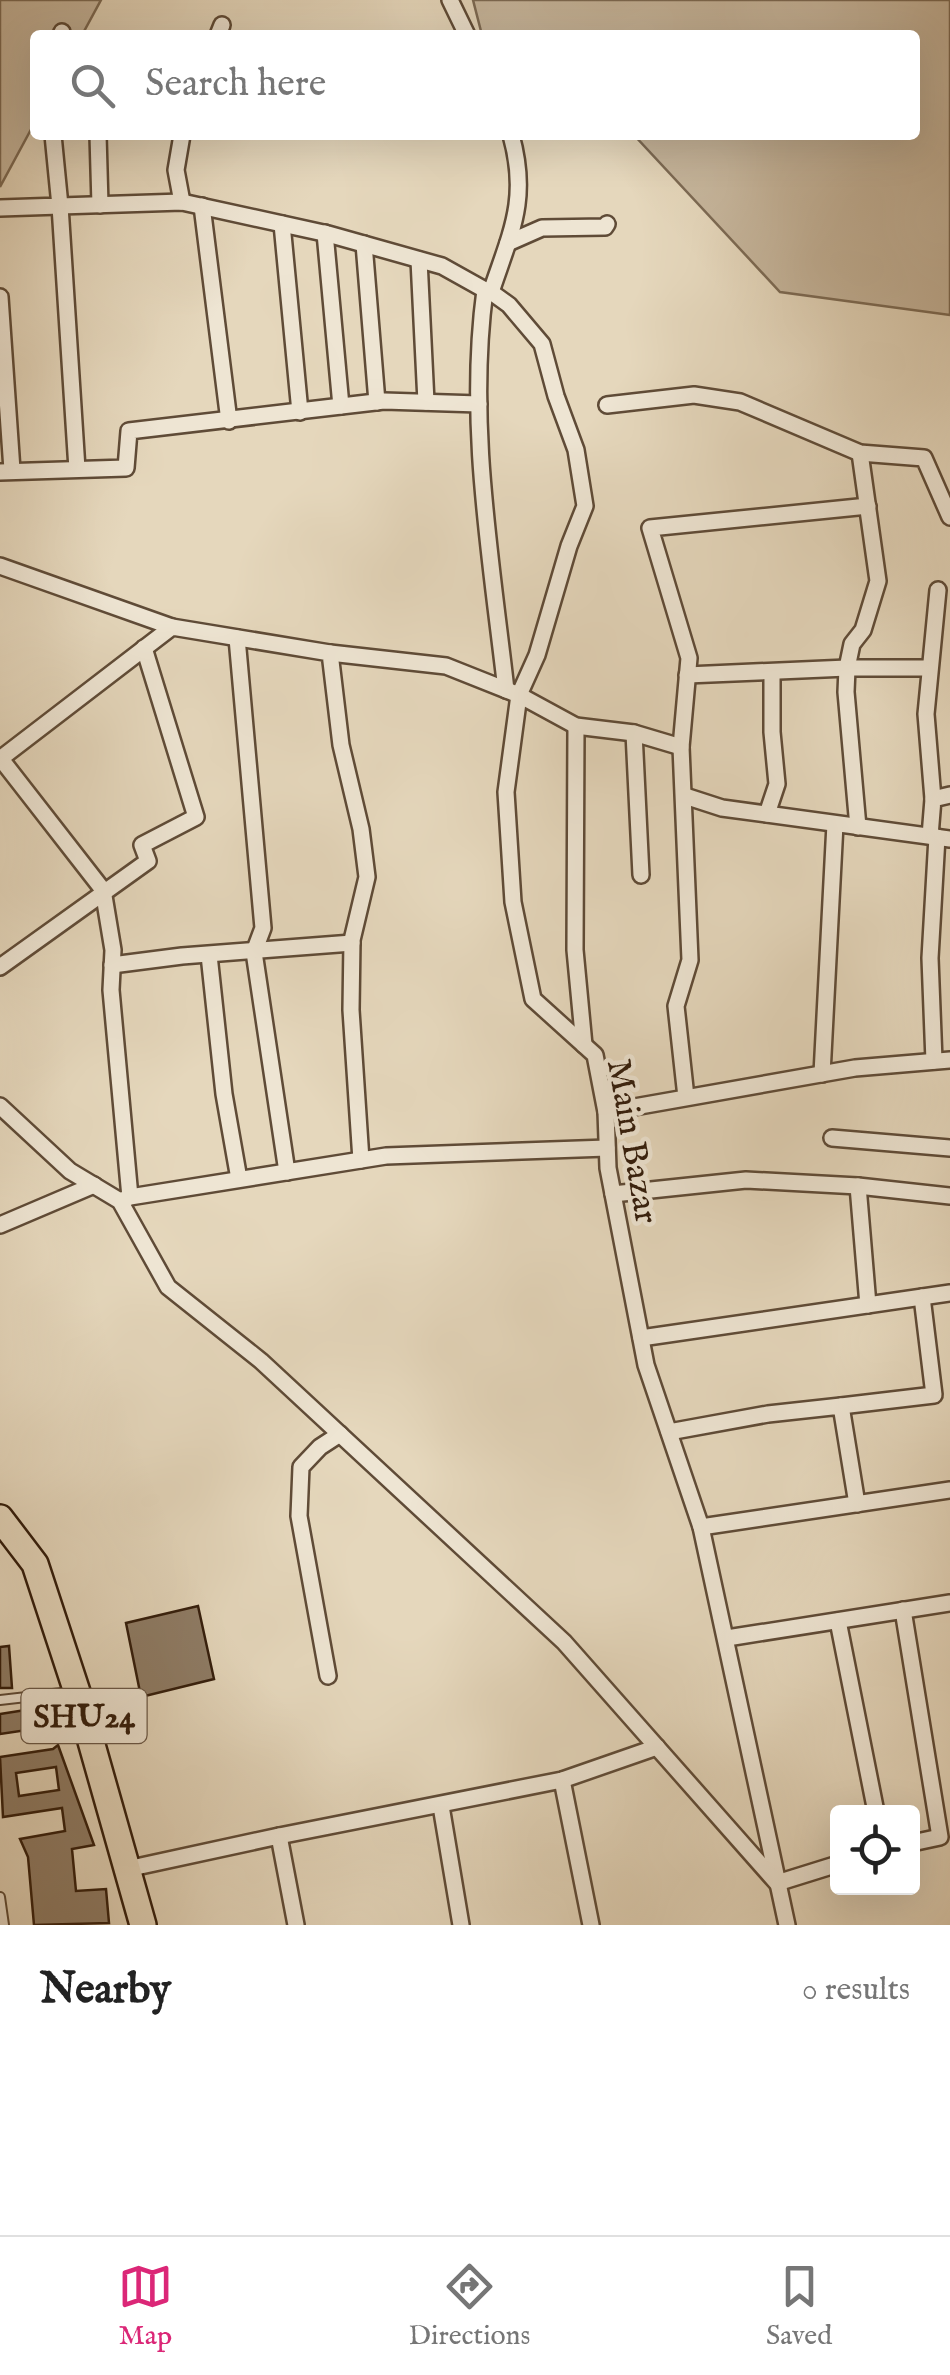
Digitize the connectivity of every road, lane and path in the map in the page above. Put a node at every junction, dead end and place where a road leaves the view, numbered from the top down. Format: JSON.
{"nodes":[{"id":1,"x":450,"y":0,"type":"edge"},
{"id":2,"x":465,"y":30,"type":"edge"},
{"id":3,"x":53,"y":140,"type":"edge"},
{"id":4,"x":98,"y":140,"type":"edge"},
{"id":5,"x":181,"y":140,"type":"edge"},
{"id":6,"x":512,"y":140,"type":"edge"},
{"id":7,"x":182,"y":202,"type":"junction"},
{"id":8,"x":100,"y":204,"type":"junction"},
{"id":9,"x":60,"y":206,"type":"junction"},
{"id":10,"x":202,"y":206,"type":"junction"},
{"id":11,"x":0,"y":208,"type":"edge"},
{"id":12,"x":282,"y":224,"type":"junction"},
{"id":13,"x":607,"y":224,"type":"dead end"},
{"id":14,"x":325,"y":233,"type":"junction"},
{"id":15,"x":508,"y":243,"type":"junction"},
{"id":16,"x":364,"y":244,"type":"junction"},
{"id":17,"x":419,"y":260,"type":"junction"},
{"id":18,"x":488,"y":291,"type":"junction"},
{"id":19,"x":0,"y":297,"type":"edge"},
{"id":20,"x":377,"y":402,"type":"junction"},
{"id":21,"x":426,"y":402,"type":"junction"},
{"id":22,"x":478,"y":404,"type":"junction"},
{"id":23,"x":606,"y":405,"type":"dead end"},
{"id":24,"x":341,"y":406,"type":"junction"},
{"id":25,"x":300,"y":412,"type":"junction"},
{"id":26,"x":229,"y":421,"type":"junction"},
{"id":27,"x":860,"y":453,"type":"junction"},
{"id":28,"x":77,"y":469,"type":"junction"},
{"id":29,"x":6,"y":471,"type":"edge"},
{"id":30,"x":868,"y":506,"type":"junction"},
{"id":31,"x":950,"y":517,"type":"edge"},
{"id":32,"x":0,"y":566,"type":"edge"},
{"id":33,"x":938,"y":590,"type":"dead end"},
{"id":34,"x":172,"y":627,"type":"junction"},
{"id":35,"x":237,"y":638,"type":"junction"},
{"id":36,"x":144,"y":648,"type":"junction"},
{"id":37,"x":330,"y":653,"type":"junction"},
{"id":38,"x":847,"y":668,"type":"junction"},
{"id":39,"x":929,"y":668,"type":"junction"},
{"id":40,"x":772,"y":673,"type":"junction"},
{"id":41,"x":687,"y":675,"type":"junction"},
{"id":42,"x":512,"y":692,"type":"junction"},
{"id":43,"x":576,"y":726,"type":"junction"},
{"id":44,"x":634,"y":733,"type":"junction"},
{"id":45,"x":681,"y":747,"type":"junction"},
{"id":46,"x":0,"y":759,"type":"edge"},
{"id":47,"x":950,"y":795,"type":"edge"},
{"id":48,"x":685,"y":796,"type":"junction"},
{"id":49,"x":933,"y":799,"type":"junction"},
{"id":50,"x":767,"y":814,"type":"junction"},
{"id":51,"x":836,"y":824,"type":"junction"},
{"id":52,"x":858,"y":827,"type":"junction"},
{"id":53,"x":939,"y":837,"type":"edge"},
{"id":54,"x":641,"y":875,"type":"dead end"},
{"id":55,"x":103,"y":890,"type":"junction"},
{"id":56,"x":352,"y":944,"type":"junction"},
{"id":57,"x":254,"y":952,"type":"junction"},
{"id":58,"x":209,"y":955,"type":"junction"},
{"id":59,"x":112,"y":965,"type":"junction"},
{"id":60,"x":0,"y":967,"type":"edge"},
{"id":61,"x":584,"y":1046,"type":"junction"},
{"id":62,"x":942,"y":1061,"type":"edge"},
{"id":63,"x":822,"y":1074,"type":"junction"},
{"id":64,"x":686,"y":1097,"type":"junction"},
{"id":65,"x":0,"y":1106,"type":"edge"},
{"id":66,"x":606,"y":1112,"type":"junction"},
{"id":67,"x":832,"y":1138,"type":"dead end"},
{"id":68,"x":607,"y":1148,"type":"junction"},
{"id":69,"x":950,"y":1148,"type":"edge"},
{"id":70,"x":361,"y":1160,"type":"junction"},
{"id":71,"x":287,"y":1172,"type":"junction"},
{"id":72,"x":239,"y":1180,"type":"junction"},
{"id":73,"x":94,"y":1186,"type":"junction"},
{"id":74,"x":858,"y":1186,"type":"junction"},
{"id":75,"x":613,"y":1194,"type":"junction"},
{"id":76,"x":950,"y":1196,"type":"edge"},
{"id":77,"x":125,"y":1199,"type":"junction"},
{"id":78,"x":0,"y":1225,"type":"edge"},
{"id":79,"x":950,"y":1293,"type":"edge"},
{"id":80,"x":922,"y":1297,"type":"junction"},
{"id":81,"x":868,"y":1304,"type":"junction"},
{"id":82,"x":641,"y":1338,"type":"junction"},
{"id":83,"x":942,"y":1393,"type":"edge"},
{"id":84,"x":840,"y":1406,"type":"junction"},
{"id":85,"x":669,"y":1432,"type":"junction"},
{"id":86,"x":340,"y":1434,"type":"junction"},
{"id":87,"x":950,"y":1490,"type":"edge"},
{"id":88,"x":857,"y":1504,"type":"junction"},
{"id":89,"x":0,"y":1518,"type":"edge"},
{"id":90,"x":701,"y":1527,"type":"junction"},
{"id":91,"x":950,"y":1603,"type":"edge"},
{"id":92,"x":903,"y":1610,"type":"junction"},
{"id":93,"x":838,"y":1620,"type":"junction"},
{"id":94,"x":727,"y":1638,"type":"junction"},
{"id":95,"x":328,"y":1676,"type":"dead end"},
{"id":96,"x":77,"y":1692,"type":"junction"},
{"id":97,"x":0,"y":1700,"type":"edge"},
{"id":98,"x":657,"y":1747,"type":"junction"},
{"id":99,"x":562,"y":1780,"type":"junction"},
{"id":100,"x":875,"y":1805,"type":"edge"},
{"id":101,"x":441,"y":1806,"type":"junction"},
{"id":102,"x":280,"y":1836,"type":"junction"},
{"id":103,"x":920,"y":1841,"type":"edge"},
{"id":104,"x":830,"y":1866,"type":"edge"},
{"id":105,"x":127,"y":1869,"type":"junction"},
{"id":106,"x":776,"y":1883,"type":"junction"},
{"id":107,"x":0,"y":1897,"type":"edge"},
{"id":108,"x":4,"y":1925,"type":"edge"},
{"id":109,"x":143,"y":1925,"type":"edge"},
{"id":110,"x":296,"y":1925,"type":"edge"},
{"id":111,"x":461,"y":1925,"type":"edge"},
{"id":112,"x":591,"y":1925,"type":"edge"},
{"id":113,"x":787,"y":1925,"type":"edge"}],
"edges":[{"from":1,"to":2,"type":"street"},
{"from":3,"to":9,"type":"street"},
{"from":4,"to":8,"type":"street"},
{"from":5,"to":7,"type":"street"},
{"from":6,"to":15,"type":"street"},
{"from":7,"to":8,"type":"street","name":"Main Bazar"},
{"from":7,"to":10,"type":"street","name":"Main Bazar"},
{"from":8,"to":9,"type":"street","name":"Main Bazar"},
{"from":9,"to":11,"type":"street","name":"Main Bazar"},
{"from":9,"to":28,"type":"street"},
{"from":10,"to":12,"type":"street","name":"Main Bazar"},
{"from":10,"to":26,"type":"street"},
{"from":12,"to":14,"type":"street","name":"Main Bazar"},
{"from":12,"to":25,"type":"street"},
{"from":13,"to":15,"type":"street"},
{"from":14,"to":16,"type":"street","name":"Main Bazar"},
{"from":14,"to":24,"type":"street"},
{"from":15,"to":18,"type":"street"},
{"from":16,"to":17,"type":"street","name":"Main Bazar"},
{"from":16,"to":20,"type":"street"},
{"from":17,"to":18,"type":"street","name":"Main Bazar"},
{"from":17,"to":21,"type":"street"},
{"from":18,"to":22,"type":"street"},
{"from":18,"to":42,"type":"street","name":"Main Bazar"},
{"from":19,"to":29,"type":"street"},
{"from":20,"to":21,"type":"street"},
{"from":20,"to":24,"type":"street"},
{"from":21,"to":22,"type":"street"},
{"from":22,"to":42,"type":"street"},
{"from":23,"to":27,"type":"street"},
{"from":24,"to":25,"type":"street"},
{"from":25,"to":26,"type":"street"},
{"from":26,"to":28,"type":"street"},
{"from":27,"to":30,"type":"street"},
{"from":27,"to":31,"type":"street"},
{"from":28,"to":29,"type":"street"},
{"from":30,"to":38,"type":"street"},
{"from":30,"to":41,"type":"street"},
{"from":32,"to":34,"type":"street"},
{"from":33,"to":39,"type":"street"},
{"from":34,"to":35,"type":"street"},
{"from":34,"to":36,"type":"street"},
{"from":35,"to":37,"type":"street"},
{"from":35,"to":57,"type":"street"},
{"from":36,"to":46,"type":"street"},
{"from":36,"to":55,"type":"street"},
{"from":37,"to":42,"type":"street"},
{"from":37,"to":56,"type":"street"},
{"from":38,"to":39,"type":"street"},
{"from":38,"to":40,"type":"street"},
{"from":38,"to":52,"type":"street"},
{"from":39,"to":49,"type":"street"},
{"from":40,"to":41,"type":"street"},
{"from":40,"to":50,"type":"street"},
{"from":41,"to":45,"type":"street"},
{"from":42,"to":43,"type":"street"},
{"from":42,"to":61,"type":"street","name":"Main Bazar"},
{"from":43,"to":44,"type":"street"},
{"from":43,"to":61,"type":"street"},
{"from":44,"to":45,"type":"street"},
{"from":44,"to":54,"type":"street"},
{"from":45,"to":48,"type":"street"},
{"from":46,"to":55,"type":"street"},
{"from":47,"to":49,"type":"street"},
{"from":48,"to":50,"type":"street"},
{"from":48,"to":64,"type":"street"},
{"from":49,"to":53,"type":"street"},
{"from":50,"to":51,"type":"street"},
{"from":51,"to":52,"type":"street"},
{"from":51,"to":63,"type":"street"},
{"from":52,"to":53,"type":"street"},
{"from":53,"to":62,"type":"street"},
{"from":55,"to":59,"type":"street"},
{"from":55,"to":60,"type":"street"},
{"from":56,"to":57,"type":"street"},
{"from":56,"to":70,"type":"street"},
{"from":57,"to":58,"type":"street"},
{"from":57,"to":71,"type":"street"},
{"from":58,"to":59,"type":"street"},
{"from":58,"to":72,"type":"street"},
{"from":59,"to":77,"type":"street"},
{"from":61,"to":66,"type":"street","name":"Main Bazar"},
{"from":62,"to":63,"type":"street"},
{"from":63,"to":64,"type":"street"},
{"from":64,"to":66,"type":"street"},
{"from":65,"to":73,"type":"street"},
{"from":66,"to":68,"type":"street","name":"Main Bazar"},
{"from":67,"to":69,"type":"street"},
{"from":68,"to":70,"type":"street"},
{"from":68,"to":75,"type":"street","name":"Main Bazar"},
{"from":70,"to":71,"type":"street"},
{"from":71,"to":72,"type":"street"},
{"from":72,"to":77,"type":"street"},
{"from":73,"to":77,"type":"street"},
{"from":73,"to":78,"type":"street"},
{"from":74,"to":75,"type":"street"},
{"from":74,"to":76,"type":"street"},
{"from":74,"to":81,"type":"street"},
{"from":75,"to":82,"type":"street","name":"Main Bazar"},
{"from":77,"to":86,"type":"street"},
{"from":79,"to":80,"type":"street"},
{"from":80,"to":81,"type":"street"},
{"from":80,"to":83,"type":"street"},
{"from":81,"to":82,"type":"street"},
{"from":82,"to":85,"type":"street","name":"Main Bazar"},
{"from":83,"to":84,"type":"street"},
{"from":84,"to":85,"type":"street"},
{"from":84,"to":88,"type":"street"},
{"from":85,"to":90,"type":"street","name":"Main Bazar"},
{"from":86,"to":95,"type":"street"},
{"from":86,"to":98,"type":"street"},
{"from":87,"to":88,"type":"street"},
{"from":88,"to":90,"type":"street"},
{"from":89,"to":96,"type":"main road","number":"SHU24"},
{"from":90,"to":94,"type":"street","name":"Main Bazar"},
{"from":91,"to":92,"type":"street"},
{"from":92,"to":93,"type":"street"},
{"from":92,"to":103,"type":"street"},
{"from":93,"to":94,"type":"street"},
{"from":93,"to":100,"type":"street"},
{"from":94,"to":106,"type":"street","name":"Main Bazar"},
{"from":96,"to":97,"type":"lane"},
{"from":96,"to":105,"type":"main road","number":"SHU24"},
{"from":98,"to":99,"type":"street"},
{"from":98,"to":106,"type":"street"},
{"from":99,"to":101,"type":"street"},
{"from":99,"to":112,"type":"street"},
{"from":101,"to":102,"type":"street"},
{"from":101,"to":111,"type":"street"},
{"from":102,"to":105,"type":"street"},
{"from":102,"to":110,"type":"street"},
{"from":104,"to":106,"type":"street"},
{"from":105,"to":109,"type":"main road","number":"SHU24"},
{"from":106,"to":113,"type":"street","name":"Main Bazar"},
{"from":107,"to":108,"type":"lane"}]}
